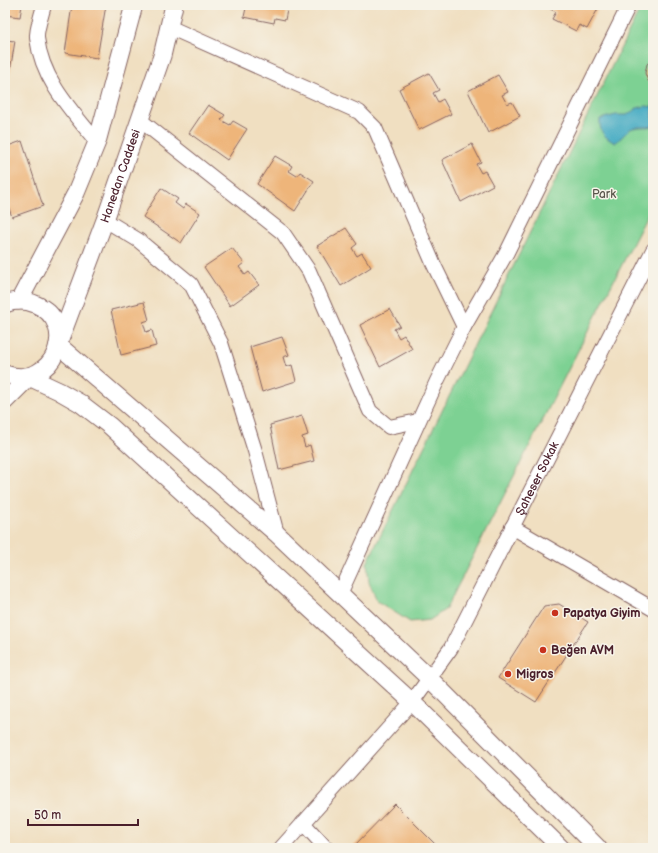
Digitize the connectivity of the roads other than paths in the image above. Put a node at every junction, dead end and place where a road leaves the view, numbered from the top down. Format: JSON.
{"nodes":[{"id":1,"x":44,"y":5,"type":"edge"},
{"id":2,"x":134,"y":5,"type":"edge"},
{"id":3,"x":174,"y":5,"type":"edge"},
{"id":4,"x":629,"y":5,"type":"edge"},
{"id":5,"x":169,"y":27,"type":"junction"},
{"id":6,"x":140,"y":120,"type":"junction"},
{"id":7,"x":96,"y":142,"type":"junction"},
{"id":8,"x":105,"y":220,"type":"junction"},
{"id":9,"x":653,"y":250,"type":"edge"},
{"id":10,"x":10,"y":300,"type":"edge"},
{"id":11,"x":464,"y":327,"type":"junction"},
{"id":12,"x":58,"y":345,"type":"junction"},
{"id":13,"x":5,"y":374,"type":"edge"},
{"id":14,"x":29,"y":376,"type":"junction"},
{"id":15,"x":5,"y":401,"type":"edge"},
{"id":16,"x":418,"y":421,"type":"junction"},
{"id":17,"x":512,"y":527,"type":"junction"},
{"id":18,"x":277,"y":534,"type":"junction"},
{"id":19,"x":340,"y":594,"type":"junction"},
{"id":20,"x":653,"y":609,"type":"edge"},
{"id":21,"x":429,"y":678,"type":"junction"},
{"id":22,"x":412,"y":702,"type":"junction"},
{"id":23,"x":303,"y":823,"type":"junction"},
{"id":24,"x":281,"y":848,"type":"edge"},
{"id":25,"x":326,"y":848,"type":"edge"},
{"id":26,"x":560,"y":848,"type":"edge"},
{"id":27,"x":598,"y":848,"type":"edge"}],
"edges":[{"from":1,"to":7,"type":"street"},
{"from":2,"to":7,"type":"street"},
{"from":3,"to":5,"type":"street","name":"Hanedan Caddesi"},
{"from":4,"to":11,"type":"street"},
{"from":5,"to":6,"type":"street","name":"Hanedan Caddesi"},
{"from":5,"to":11,"type":"street"},
{"from":6,"to":8,"type":"street","name":"Hanedan Caddesi"},
{"from":6,"to":16,"type":"street"},
{"from":7,"to":10,"type":"street"},
{"from":8,"to":12,"type":"street","name":"Hanedan Caddesi"},
{"from":8,"to":18,"type":"street"},
{"from":9,"to":17,"type":"street","name":"Şaheser Sokak"},
{"from":10,"to":12,"type":"street"},
{"from":11,"to":16,"type":"street"},
{"from":12,"to":14,"type":"street","name":"Hanedan Caddesi"},
{"from":12,"to":18,"type":"street"},
{"from":13,"to":14,"type":"street"},
{"from":14,"to":15,"type":"street"},
{"from":14,"to":22,"type":"street"},
{"from":16,"to":19,"type":"street"},
{"from":17,"to":20,"type":"street"},
{"from":17,"to":21,"type":"street","name":"Şaheser Sokak"},
{"from":18,"to":19,"type":"street"},
{"from":19,"to":21,"type":"street"},
{"from":21,"to":22,"type":"street","name":"Şaheser Sokak"},
{"from":21,"to":27,"type":"street"},
{"from":22,"to":23,"type":"street","name":"Şaheser Sokak"},
{"from":22,"to":26,"type":"street"},
{"from":23,"to":24,"type":"street","name":"Şaheser Sokak"},
{"from":23,"to":25,"type":"street"}]}
